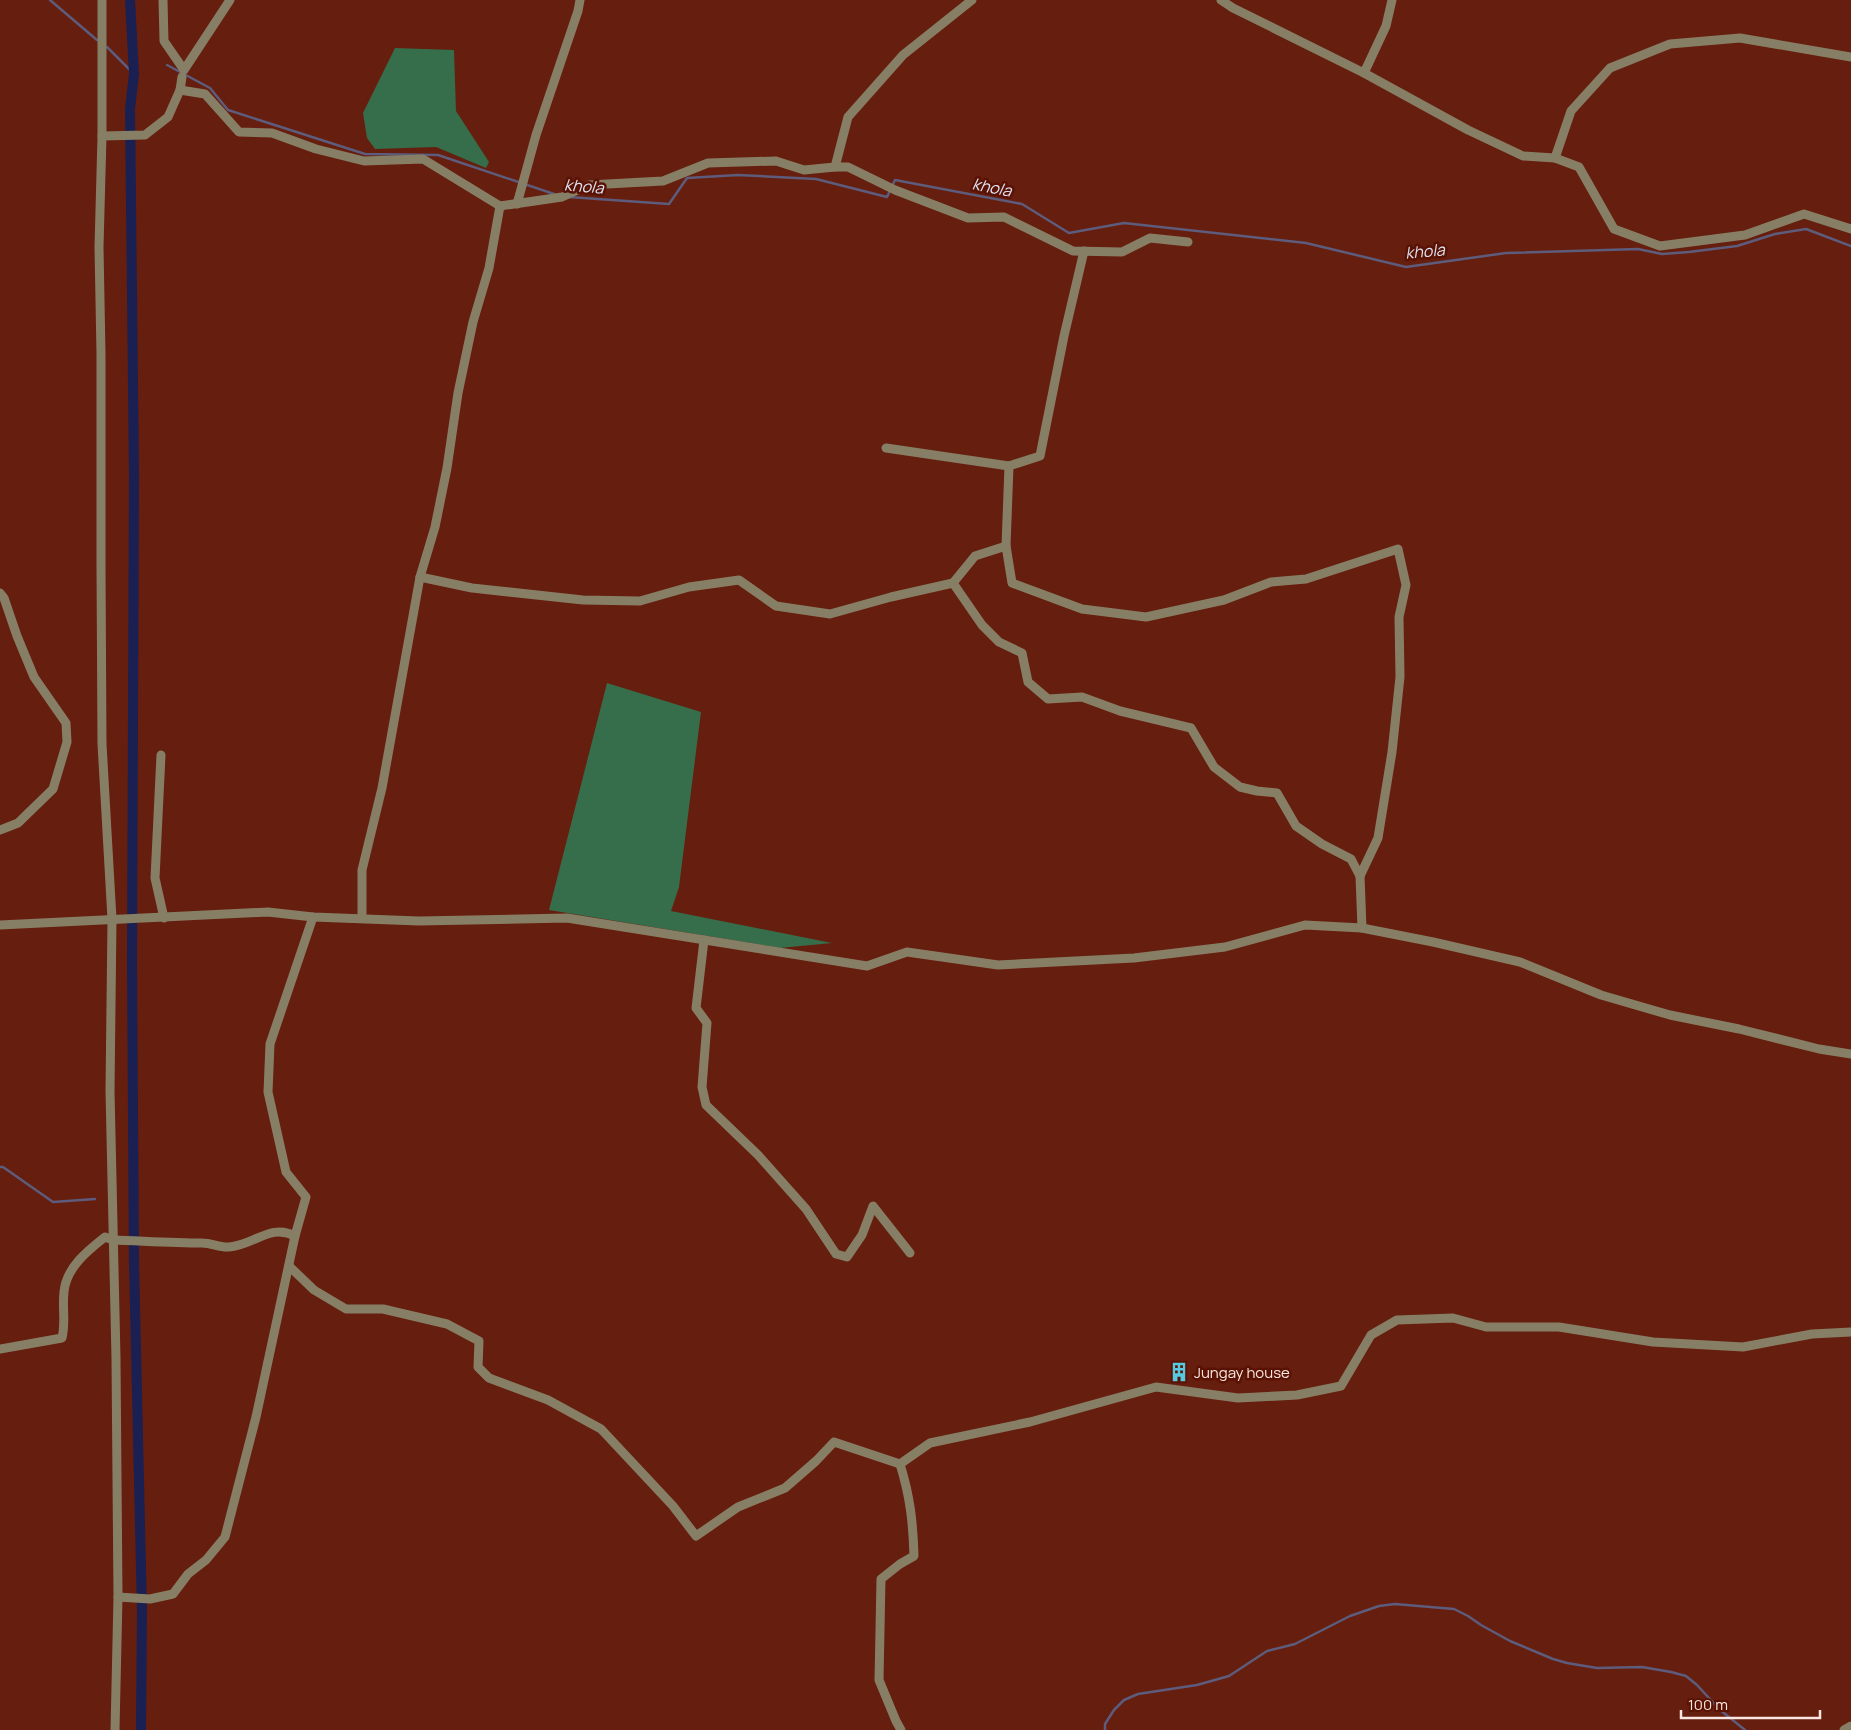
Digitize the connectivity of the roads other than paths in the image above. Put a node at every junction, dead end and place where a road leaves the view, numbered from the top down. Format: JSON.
{"nodes":[{"id":1,"x":102,"y":0,"type":"edge"},
{"id":2,"x":163,"y":0,"type":"edge"},
{"id":3,"x":230,"y":0,"type":"edge"},
{"id":4,"x":580,"y":0,"type":"edge"},
{"id":5,"x":972,"y":0,"type":"edge"},
{"id":6,"x":1221,"y":0,"type":"edge"},
{"id":7,"x":1392,"y":0,"type":"edge"},
{"id":8,"x":1851,"y":57,"type":"edge"},
{"id":9,"x":1364,"y":73,"type":"junction"},
{"id":10,"x":182,"y":77,"type":"dead end"},
{"id":11,"x":180,"y":90,"type":"junction"},
{"id":12,"x":102,"y":136,"type":"junction"},
{"id":13,"x":1555,"y":158,"type":"junction"},
{"id":14,"x":835,"y":167,"type":"junction"},
{"id":15,"x":517,"y":204,"type":"junction"},
{"id":16,"x":500,"y":206,"type":"junction"},
{"id":17,"x":1851,"y":230,"type":"edge"},
{"id":18,"x":1188,"y":242,"type":"dead end"},
{"id":19,"x":1084,"y":251,"type":"junction"},
{"id":20,"x":886,"y":448,"type":"dead end"},
{"id":21,"x":1009,"y":466,"type":"junction"},
{"id":22,"x":1006,"y":546,"type":"junction"},
{"id":23,"x":420,"y":577,"type":"junction"},
{"id":24,"x":953,"y":583,"type":"junction"},
{"id":25,"x":0,"y":593,"type":"edge"},
{"id":26,"x":161,"y":755,"type":"dead end"},
{"id":27,"x":0,"y":830,"type":"edge"},
{"id":28,"x":1360,"y":876,"type":"junction"},
{"id":29,"x":313,"y":917,"type":"junction"},
{"id":30,"x":164,"y":918,"type":"junction"},
{"id":31,"x":362,"y":918,"type":"junction"},
{"id":32,"x":112,"y":919,"type":"junction"},
{"id":33,"x":0,"y":925,"type":"edge"},
{"id":34,"x":1362,"y":928,"type":"junction"},
{"id":35,"x":704,"y":940,"type":"junction"},
{"id":36,"x":1851,"y":1054,"type":"edge"},
{"id":37,"x":295,"y":1236,"type":"junction"},
{"id":38,"x":113,"y":1240,"type":"junction"},
{"id":39,"x":910,"y":1253,"type":"dead end"},
{"id":40,"x":289,"y":1266,"type":"junction"},
{"id":41,"x":1851,"y":1332,"type":"edge"},
{"id":42,"x":0,"y":1349,"type":"edge"},
{"id":43,"x":900,"y":1464,"type":"junction"},
{"id":44,"x":122,"y":1598,"type":"junction"},
{"id":45,"x":1851,"y":1726,"type":"edge"},
{"id":46,"x":115,"y":1730,"type":"edge"},
{"id":47,"x":901,"y":1730,"type":"edge"},
{"id":48,"x":1844,"y":1730,"type":"edge"}],
"edges":[{"from":1,"to":12,"type":"street"},
{"from":2,"to":3,"type":"street"},
{"from":4,"to":15,"type":"street"},
{"from":5,"to":14,"type":"street"},
{"from":6,"to":9,"type":"street"},
{"from":7,"to":9,"type":"street"},
{"from":8,"to":13,"type":"street"},
{"from":9,"to":13,"type":"street"},
{"from":10,"to":11,"type":"street"},
{"from":11,"to":12,"type":"street"},
{"from":11,"to":16,"type":"street"},
{"from":12,"to":32,"type":"street"},
{"from":13,"to":17,"type":"street"},
{"from":14,"to":15,"type":"street"},
{"from":14,"to":19,"type":"street"},
{"from":15,"to":16,"type":"street"},
{"from":16,"to":23,"type":"street"},
{"from":18,"to":19,"type":"street"},
{"from":19,"to":21,"type":"street"},
{"from":20,"to":21,"type":"street"},
{"from":21,"to":22,"type":"street"},
{"from":22,"to":24,"type":"street"},
{"from":22,"to":28,"type":"street"},
{"from":23,"to":24,"type":"street"},
{"from":23,"to":31,"type":"street"},
{"from":24,"to":28,"type":"street"},
{"from":25,"to":27,"type":"street"},
{"from":26,"to":30,"type":"street"},
{"from":28,"to":34,"type":"street"},
{"from":29,"to":30,"type":"street"},
{"from":29,"to":31,"type":"street"},
{"from":29,"to":37,"type":"street"},
{"from":30,"to":32,"type":"street"},
{"from":31,"to":35,"type":"street"},
{"from":32,"to":33,"type":"street"},
{"from":32,"to":38,"type":"street"},
{"from":34,"to":35,"type":"street"},
{"from":34,"to":36,"type":"street"},
{"from":35,"to":39,"type":"street"},
{"from":37,"to":38,"type":"street"},
{"from":37,"to":40,"type":"street"},
{"from":38,"to":42,"type":"street"},
{"from":38,"to":44,"type":"street"},
{"from":40,"to":43,"type":"street"},
{"from":40,"to":44,"type":"street"},
{"from":41,"to":43,"type":"street"},
{"from":43,"to":47,"type":"street"},
{"from":44,"to":46,"type":"street"},
{"from":45,"to":48,"type":"street"}]}
